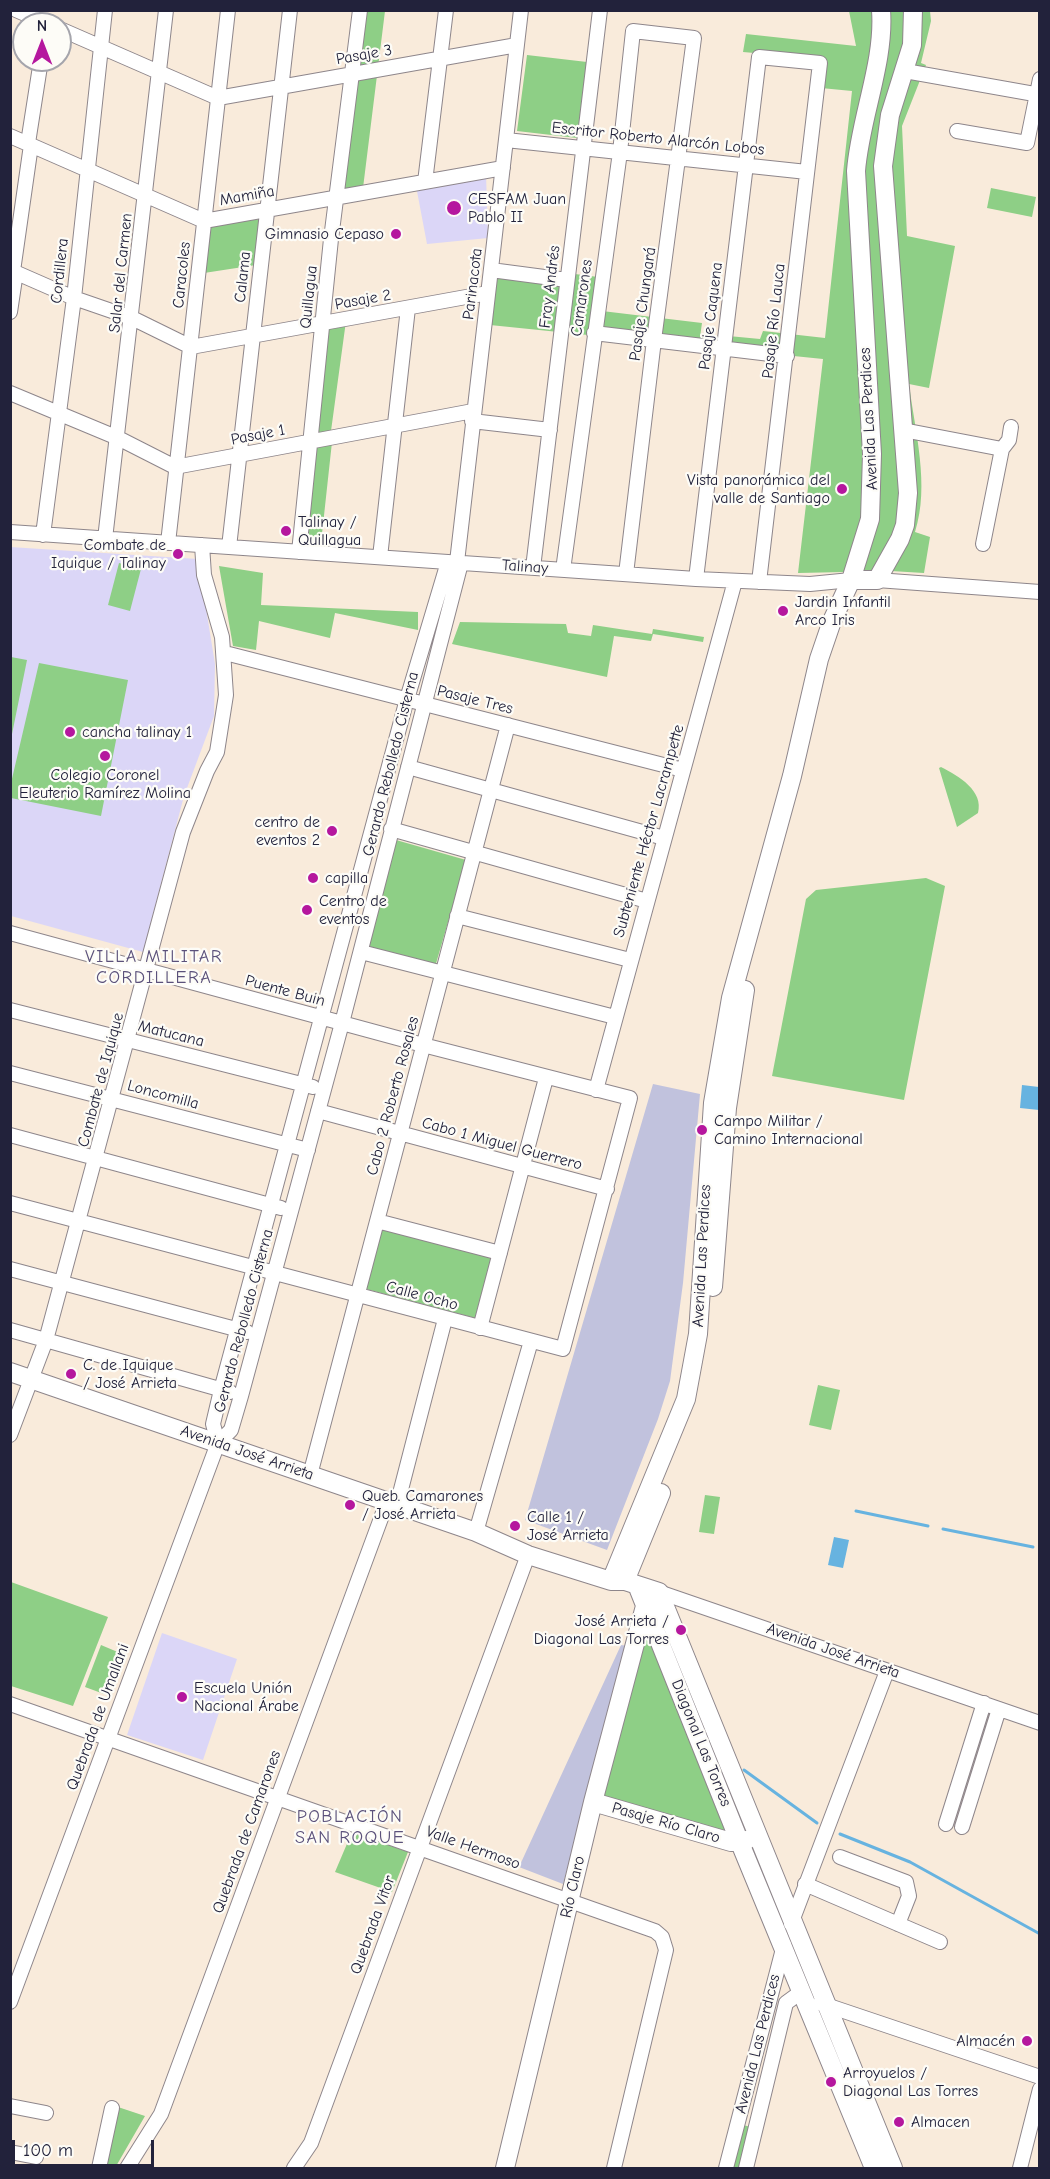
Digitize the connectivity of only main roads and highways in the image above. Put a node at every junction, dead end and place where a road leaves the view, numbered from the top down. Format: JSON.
{"nodes":[{"id":1,"x":881,"y":10,"type":"edge"},
{"id":2,"x":913,"y":10,"type":"edge"},
{"id":3,"x":876,"y":63,"type":"junction"},
{"id":4,"x":905,"y":72,"type":"junction"},
{"id":5,"x":851,"y":580,"type":"junction"},
{"id":6,"x":877,"y":580,"type":"joint"},
{"id":7,"x":10,"y":1371,"type":"edge"},
{"id":8,"x":480,"y":1533,"type":"junction"},
{"id":9,"x":622,"y":1579,"type":"junction"},
{"id":10,"x":659,"y":1592,"type":"joint"},
{"id":11,"x":645,"y":1606,"type":"junction"},
{"id":12,"x":593,"y":1802,"type":"junction"},
{"id":13,"x":754,"y":1826,"type":"junction"},
{"id":14,"x":740,"y":1843,"type":"junction"},
{"id":15,"x":505,"y":2169,"type":"edge"},
{"id":16,"x":874,"y":2169,"type":"edge"},
{"id":17,"x":893,"y":2169,"type":"edge"}],
"edges":[{"from":1,"to":3,"type":"main road","name":"Avenida Las Perdices"},
{"from":2,"to":4,"type":"main road","name":"Avenida Las Perdices"},
{"from":3,"to":4,"type":"main road"},
{"from":3,"to":5,"type":"main road","name":"Avenida Las Perdices"},
{"from":4,"to":6,"type":"main road","name":"Avenida Las Perdices"},
{"from":5,"to":6,"type":"main road","name":"Talinay"},
{"from":5,"to":9,"type":"main road","name":"Avenida Las Perdices"},
{"from":7,"to":8,"type":"main road","name":"Avenida José Arrieta"},
{"from":8,"to":9,"type":"main road","name":"Avenida José Arrieta"},
{"from":8,"to":9,"type":"main road","name":"Avenida José Arrieta"},
{"from":9,"to":10,"type":"main road","name":"Avenida José Arrieta"},
{"from":9,"to":11,"type":"main road","name":"Diagonal Las Torres"},
{"from":10,"to":13,"type":"main road","name":"Diagonal Las Torres"},
{"from":11,"to":12,"type":"main road","name":"Río Claro"},
{"from":11,"to":14,"type":"main road","name":"Diagonal Las Torres"},
{"from":12,"to":14,"type":"main road","name":"Pasaje Río Claro"},
{"from":12,"to":15,"type":"main road","name":"Río Claro"},
{"from":13,"to":14,"type":"main road"},
{"from":13,"to":17,"type":"main road","name":"Diagonal Las Torres"},
{"from":14,"to":16,"type":"main road","name":"Diagonal Las Torres"}]}
